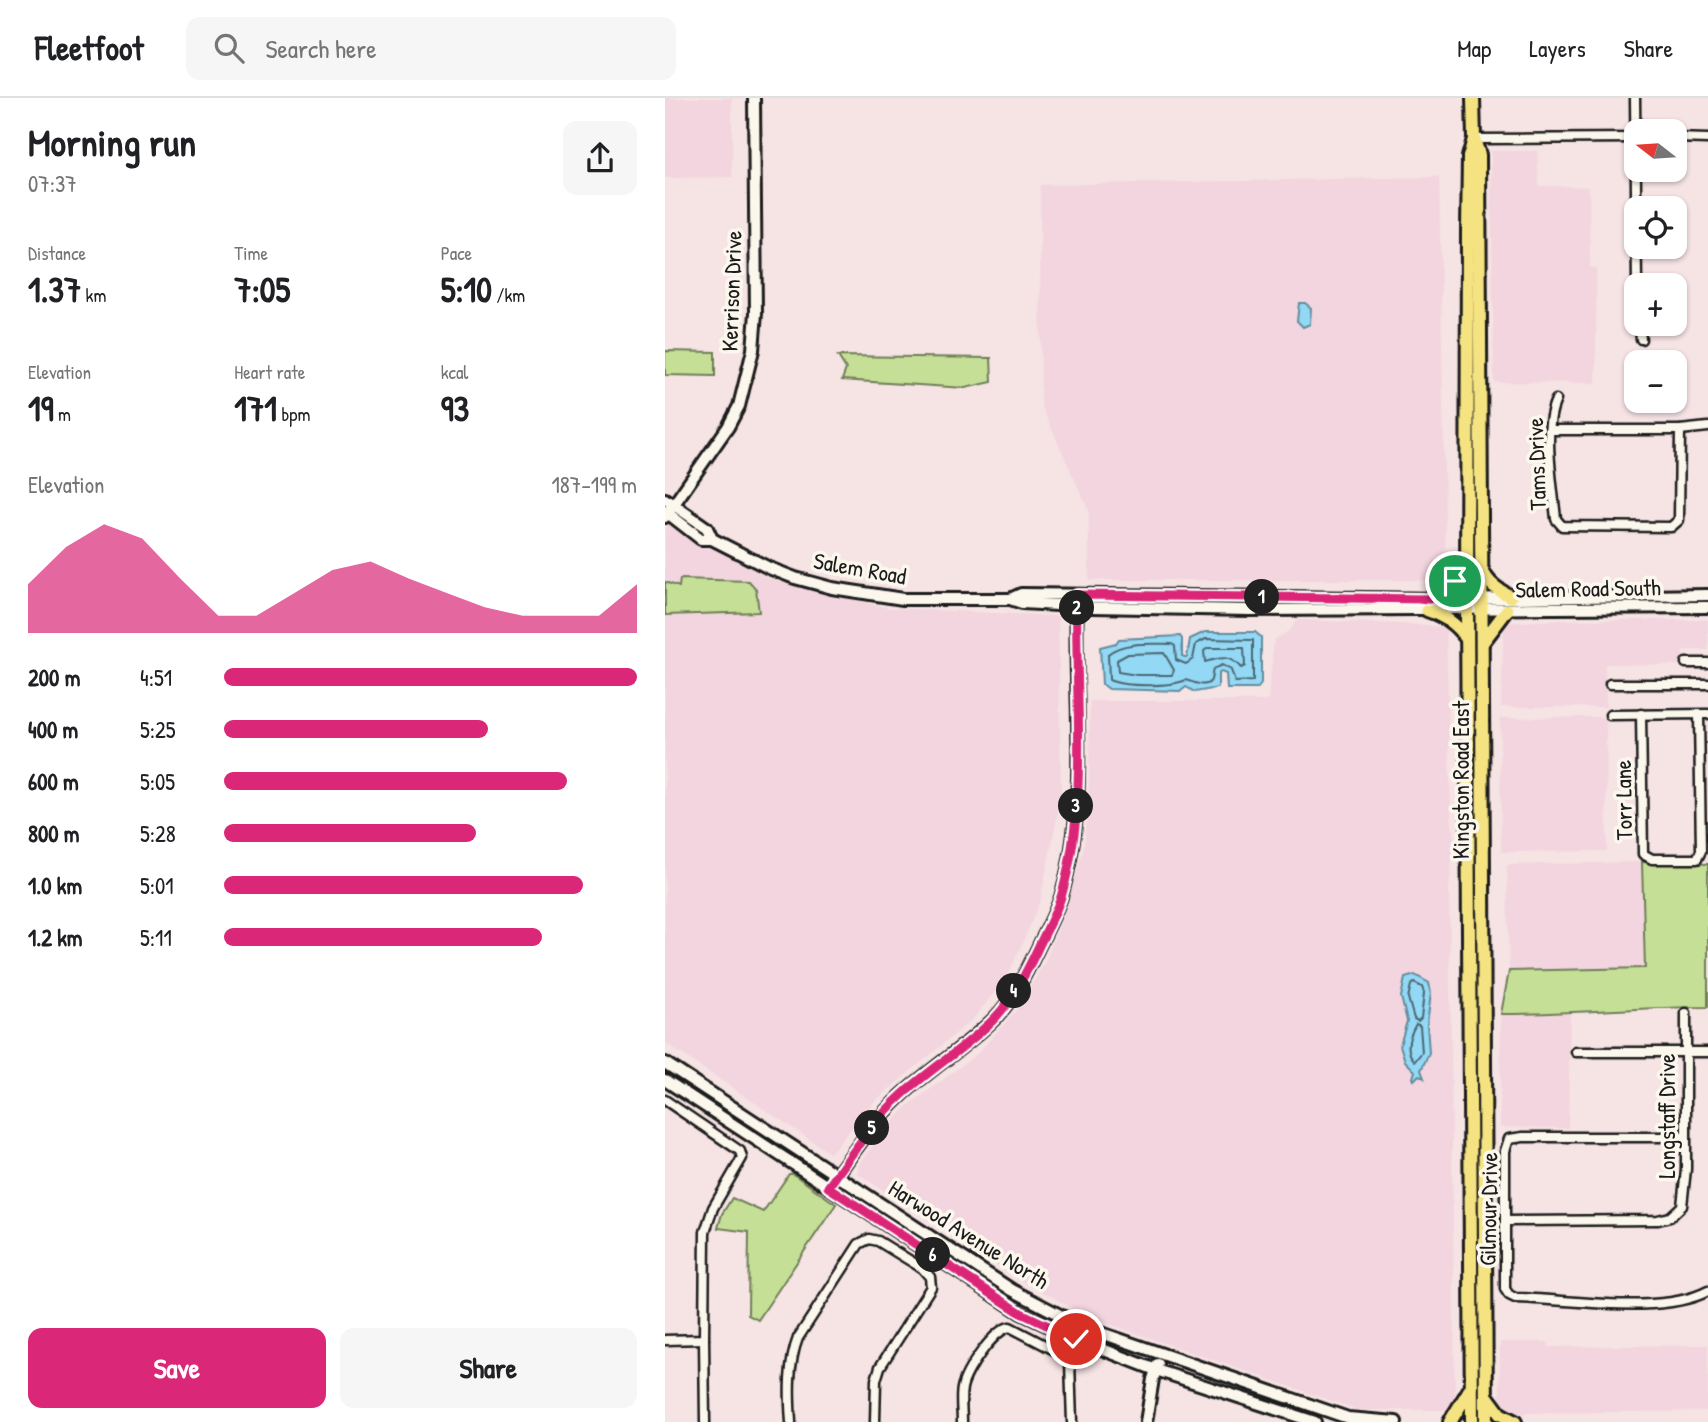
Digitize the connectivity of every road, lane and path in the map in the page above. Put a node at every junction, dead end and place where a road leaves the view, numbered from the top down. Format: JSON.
{"nodes":[{"id":1,"x":754,"y":98,"type":"edge"},
{"id":2,"x":1473,"y":98,"type":"edge"},
{"id":3,"x":1635,"y":98,"type":"edge"},
{"id":4,"x":1635,"y":119,"type":"edge"},
{"id":5,"x":1624,"y":138,"type":"edge"},
{"id":6,"x":1687,"y":138,"type":"edge"},
{"id":7,"x":1474,"y":139,"type":"junction"},
{"id":8,"x":1708,"y":139,"type":"edge"},
{"id":9,"x":1636,"y":182,"type":"edge"},
{"id":10,"x":1637,"y":273,"type":"edge"},
{"id":11,"x":1641,"y":336,"type":"edge"},
{"id":12,"x":1641,"y":339,"type":"dead end"},
{"id":13,"x":1556,"y":400,"type":"dead end"},
{"id":14,"x":1708,"y":427,"type":"edge"},
{"id":15,"x":1549,"y":430,"type":"junction"},
{"id":16,"x":1680,"y":430,"type":"junction"},
{"id":17,"x":667,"y":509,"type":"edge"},
{"id":18,"x":1468,"y":562,"type":"junction"},
{"id":19,"x":1481,"y":569,"type":"junction"},
{"id":20,"x":1708,"y":595,"type":"edge"},
{"id":21,"x":1449,"y":599,"type":"joint"},
{"id":22,"x":1077,"y":600,"type":"junction"},
{"id":23,"x":1509,"y":603,"type":"junction"},
{"id":24,"x":1428,"y":604,"type":"junction"},
{"id":25,"x":1467,"y":604,"type":"junction"},
{"id":26,"x":1481,"y":604,"type":"junction"},
{"id":27,"x":1708,"y":607,"type":"edge"},
{"id":28,"x":1468,"y":639,"type":"junction"},
{"id":29,"x":1482,"y":643,"type":"junction"},
{"id":30,"x":1686,"y":663,"type":"dead end"},
{"id":31,"x":1708,"y":663,"type":"edge"},
{"id":32,"x":1610,"y":684,"type":"dead end"},
{"id":33,"x":1708,"y":684,"type":"edge"},
{"id":34,"x":1641,"y":714,"type":"junction"},
{"id":35,"x":1704,"y":714,"type":"edge"},
{"id":36,"x":1610,"y":715,"type":"dead end"},
{"id":37,"x":1686,"y":1013,"type":"dead end"},
{"id":38,"x":1576,"y":1052,"type":"dead end"},
{"id":39,"x":1686,"y":1052,"type":"junction"},
{"id":40,"x":1708,"y":1052,"type":"edge"},
{"id":41,"x":665,"y":1063,"type":"edge"},
{"id":42,"x":665,"y":1080,"type":"edge"},
{"id":43,"x":665,"y":1100,"type":"edge"},
{"id":44,"x":1685,"y":1137,"type":"junction"},
{"id":45,"x":838,"y":1174,"type":"junction"},
{"id":46,"x":828,"y":1187,"type":"junction"},
{"id":47,"x":1506,"y":1221,"type":"junction"},
{"id":48,"x":1708,"y":1291,"type":"edge"},
{"id":49,"x":704,"y":1339,"type":"junction"},
{"id":50,"x":665,"y":1340,"type":"edge"},
{"id":51,"x":1161,"y":1355,"type":"junction"},
{"id":52,"x":1156,"y":1370,"type":"junction"},
{"id":53,"x":1472,"y":1386,"type":"junction"},
{"id":54,"x":1486,"y":1395,"type":"junction"},
{"id":55,"x":705,"y":1422,"type":"edge"},
{"id":56,"x":791,"y":1422,"type":"edge"},
{"id":57,"x":875,"y":1422,"type":"edge"},
{"id":58,"x":962,"y":1422,"type":"edge"},
{"id":59,"x":1072,"y":1422,"type":"edge"},
{"id":60,"x":1146,"y":1422,"type":"edge"},
{"id":61,"x":1315,"y":1422,"type":"edge"},
{"id":62,"x":1396,"y":1422,"type":"edge"},
{"id":63,"x":1450,"y":1422,"type":"edge"},
{"id":64,"x":1472,"y":1422,"type":"edge"},
{"id":65,"x":1486,"y":1422,"type":"edge"},
{"id":66,"x":1515,"y":1422,"type":"edge"}],
"edges":[{"from":1,"to":17,"type":"main road","name":"Kerrison Drive"},
{"from":2,"to":7,"type":"main road","name":"Kingston Road East"},
{"from":3,"to":4,"type":"street"},
{"from":5,"to":7,"type":"street"},
{"from":6,"to":8,"type":"street"},
{"from":7,"to":18,"type":"main road","name":"Kingston Road East"},
{"from":7,"to":19,"type":"main road","name":"Kingston Road East"},
{"from":9,"to":10,"type":"street"},
{"from":11,"to":12,"type":"street"},
{"from":13,"to":15,"type":"street","name":"Tams Drive"},
{"from":14,"to":16,"type":"street"},
{"from":15,"to":16,"type":"street"},
{"from":15,"to":16,"type":"street","name":"Tams Drive"},
{"from":17,"to":22,"type":"main road","name":"Salem Road"},
{"from":18,"to":24,"type":"main road"},
{"from":18,"to":25,"type":"main road","name":"Kingston Road East"},
{"from":19,"to":23,"type":"main road"},
{"from":19,"to":26,"type":"main road","name":"Kingston Road East"},
{"from":20,"to":23,"type":"main road","name":"Salem Road South"},
{"from":21,"to":24,"type":"main road","name":"Salem Road"},
{"from":21,"to":25,"type":"main road","name":"Salem Road South"},
{"from":22,"to":24,"type":"main road","name":"Salem Road"},
{"from":22,"to":45,"type":"main road"},
{"from":23,"to":26,"type":"main road","name":"Salem Road South"},
{"from":23,"to":27,"type":"main road","name":"Salem Road South"},
{"from":23,"to":29,"type":"main road"},
{"from":24,"to":25,"type":"main road","name":"Salem Road South"},
{"from":24,"to":28,"type":"main road"},
{"from":25,"to":26,"type":"main road","name":"Salem Road South"},
{"from":25,"to":28,"type":"main road","name":"Kingston Road East"},
{"from":26,"to":29,"type":"main road","name":"Kingston Road East"},
{"from":28,"to":53,"type":"main road","name":"Kingston Road East"},
{"from":29,"to":54,"type":"main road","name":"Kingston Road East"},
{"from":30,"to":31,"type":"street"},
{"from":32,"to":33,"type":"street"},
{"from":34,"to":35,"type":"street"},
{"from":34,"to":35,"type":"street","name":"Torr Lane"},
{"from":34,"to":36,"type":"street"},
{"from":37,"to":39,"type":"street","name":"Longstaff Drive"},
{"from":38,"to":39,"type":"street"},
{"from":39,"to":40,"type":"street"},
{"from":39,"to":44,"type":"street","name":"Longstaff Drive"},
{"from":41,"to":45,"type":"main road","name":"Harwood Avenue North"},
{"from":42,"to":46,"type":"main road","name":"Harwood Avenue North"},
{"from":43,"to":49,"type":"street"},
{"from":44,"to":47,"type":"street","name":"Longstaff Drive"},
{"from":44,"to":47,"type":"street","name":"Gilmour Drive"},
{"from":45,"to":46,"type":"main road"},
{"from":45,"to":51,"type":"main road","name":"Harwood Avenue North"},
{"from":46,"to":52,"type":"main road","name":"Harwood Avenue North"},
{"from":47,"to":48,"type":"street","name":"Gilmour Drive"},
{"from":49,"to":50,"type":"street"},
{"from":49,"to":55,"type":"street"},
{"from":51,"to":52,"type":"main road"},
{"from":51,"to":62,"type":"main road","name":"Harwood Avenue North"},
{"from":52,"to":60,"type":"main road"},
{"from":52,"to":61,"type":"main road","name":"Harwood Avenue North"},
{"from":53,"to":63,"type":"main road"},
{"from":53,"to":64,"type":"main road","name":"Kingston Road East"},
{"from":54,"to":65,"type":"main road","name":"Kingston Road East"},
{"from":54,"to":66,"type":"main road"},
{"from":56,"to":57,"type":"street"},
{"from":58,"to":59,"type":"street"}]}
